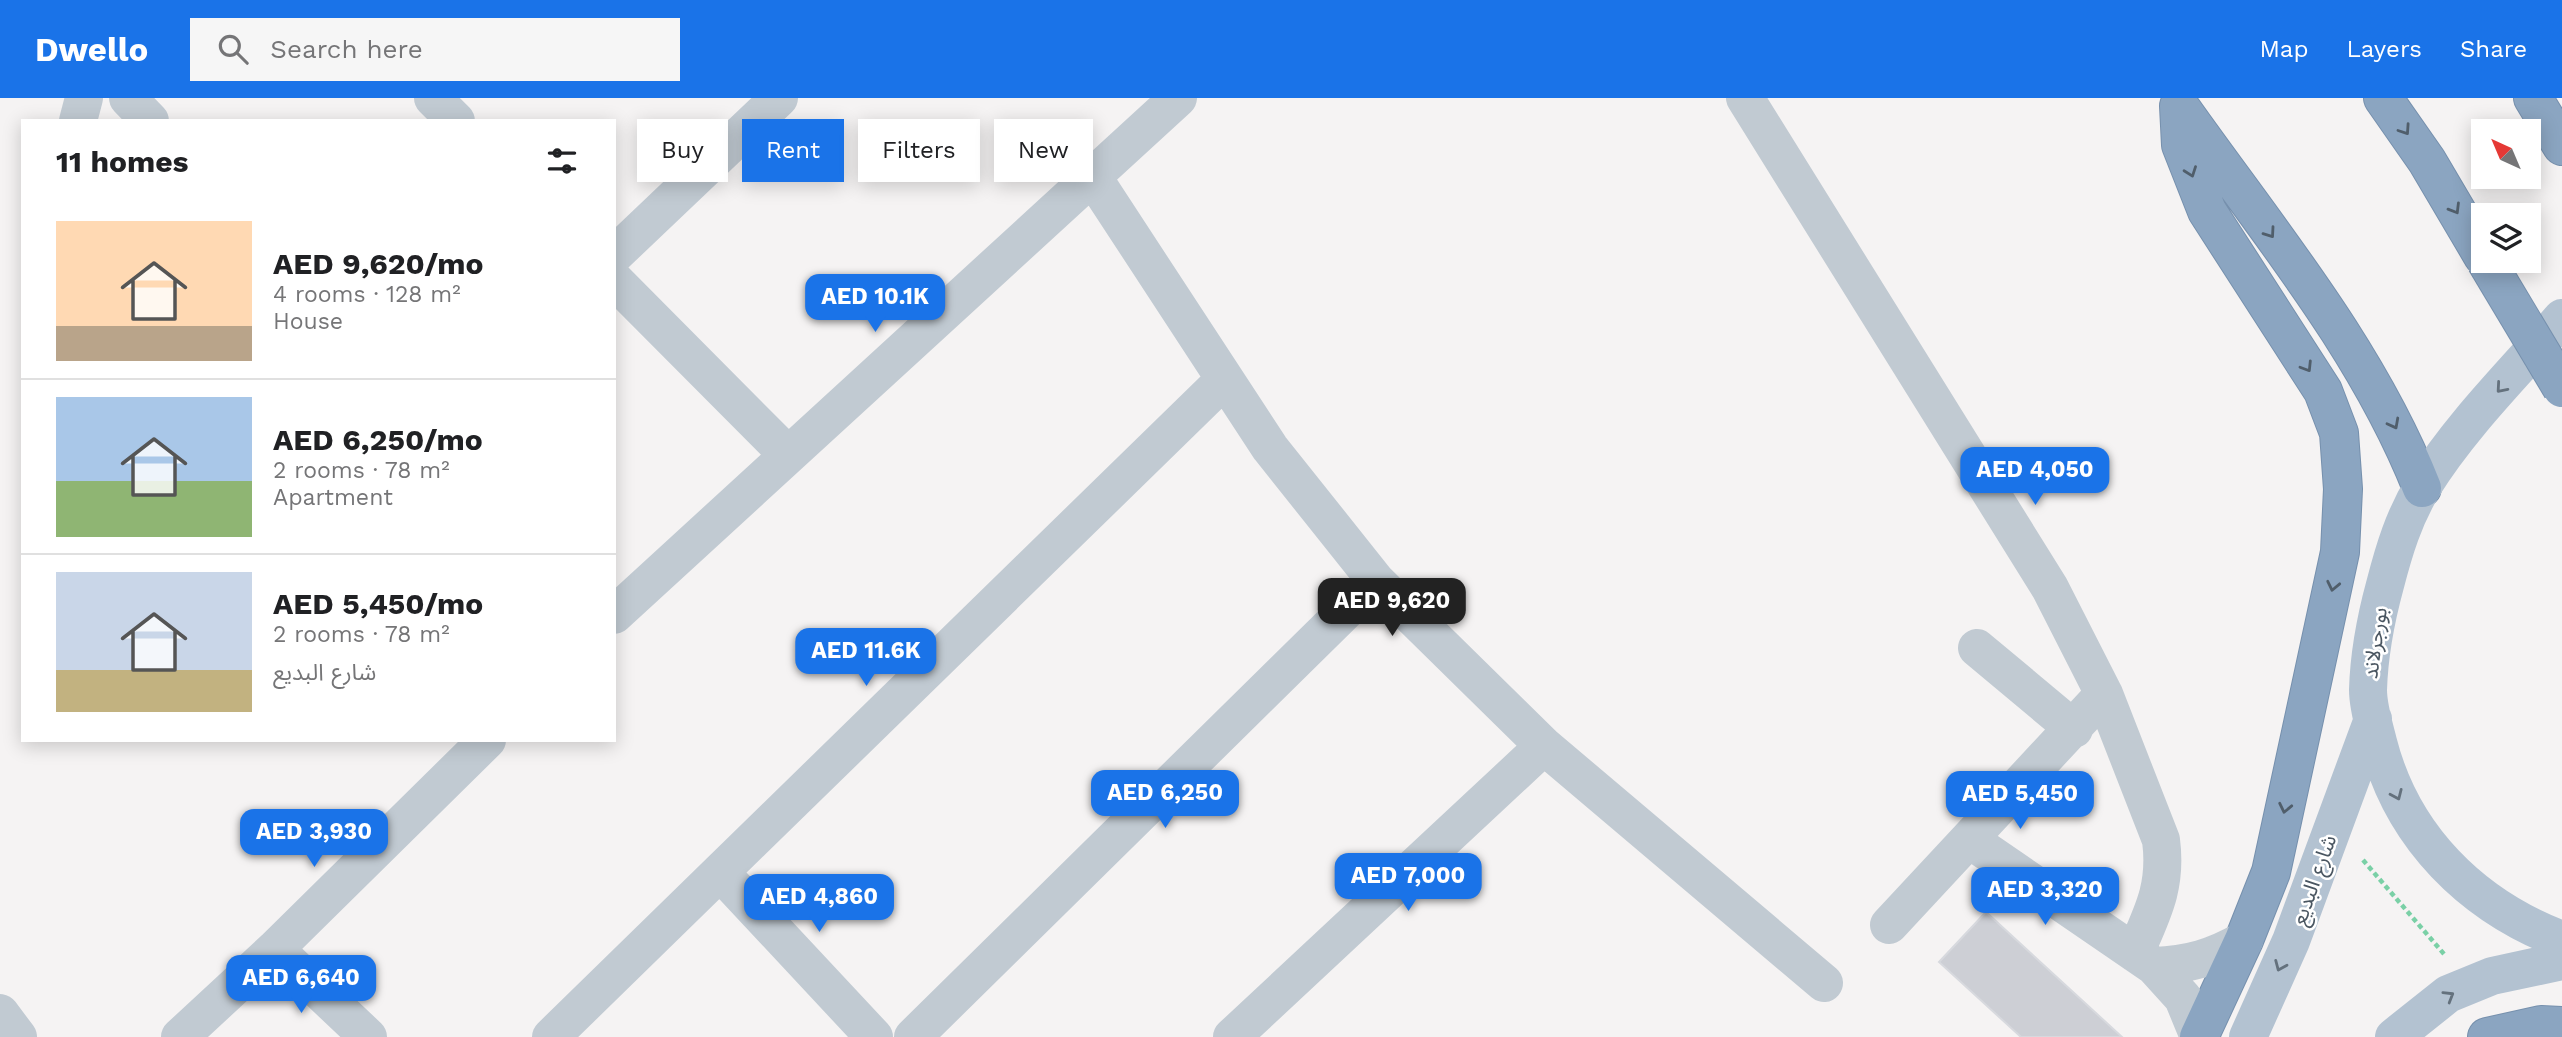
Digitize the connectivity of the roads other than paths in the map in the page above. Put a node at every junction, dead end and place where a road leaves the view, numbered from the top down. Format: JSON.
{"nodes":[{"id":1,"x":85,"y":98,"type":"edge"},
{"id":2,"x":128,"y":98,"type":"edge"},
{"id":3,"x":433,"y":98,"type":"edge"},
{"id":4,"x":779,"y":98,"type":"edge"},
{"id":5,"x":1178,"y":98,"type":"edge"},
{"id":6,"x":1745,"y":98,"type":"edge"},
{"id":7,"x":2384,"y":98,"type":"edge"},
{"id":8,"x":2533,"y":98,"type":"edge"},
{"id":9,"x":2176,"y":102,"type":"edge"},
{"id":10,"x":79,"y":119,"type":"edge"},
{"id":11,"x":148,"y":119,"type":"edge"},
{"id":12,"x":454,"y":119,"type":"edge"},
{"id":13,"x":2562,"y":146,"type":"edge"},
{"id":14,"x":1093,"y":175,"type":"edge"},
{"id":15,"x":1093,"y":178,"type":"edge"},
{"id":16,"x":1085,"y":182,"type":"edge"},
{"id":17,"x":2471,"y":236,"type":"edge"},
{"id":18,"x":616,"y":253,"type":"edge"},
{"id":19,"x":2493,"y":273,"type":"edge"},
{"id":20,"x":616,"y":282,"type":"edge"},
{"id":21,"x":2562,"y":318,"type":"edge"},
{"id":22,"x":1223,"y":381,"type":"junction"},
{"id":23,"x":2562,"y":388,"type":"edge"},
{"id":24,"x":788,"y":455,"type":"junction"},
{"id":25,"x":2422,"y":488,"type":"junction"},
{"id":26,"x":1376,"y":581,"type":"junction"},
{"id":27,"x":616,"y":613,"type":"edge"},
{"id":28,"x":1976,"y":648,"type":"dead end"},
{"id":29,"x":2105,"y":694,"type":"junction"},
{"id":30,"x":2372,"y":719,"type":"junction"},
{"id":31,"x":2074,"y":729,"type":"junction"},
{"id":32,"x":485,"y":742,"type":"edge"},
{"id":33,"x":1544,"y":746,"type":"junction"},
{"id":34,"x":1970,"y":840,"type":"junction"},
{"id":35,"x":720,"y":872,"type":"junction"},
{"id":36,"x":1889,"y":925,"type":"dead end"},
{"id":37,"x":2244,"y":940,"type":"junction"},
{"id":38,"x":2562,"y":940,"type":"edge"},
{"id":39,"x":275,"y":949,"type":"junction"},
{"id":40,"x":2144,"y":959,"type":"junction"},
{"id":41,"x":2562,"y":961,"type":"edge"},
{"id":42,"x":1824,"y":984,"type":"dead end"},
{"id":43,"x":0,"y":1013,"type":"edge"},
{"id":44,"x":2562,"y":1026,"type":"edge"},
{"id":45,"x":18,"y":1037,"type":"edge"},
{"id":46,"x":180,"y":1037,"type":"edge"},
{"id":47,"x":368,"y":1037,"type":"edge"},
{"id":48,"x":551,"y":1037,"type":"edge"},
{"id":49,"x":874,"y":1037,"type":"edge"},
{"id":50,"x":913,"y":1037,"type":"edge"},
{"id":51,"x":1232,"y":1037,"type":"edge"},
{"id":52,"x":2199,"y":1037,"type":"edge"},
{"id":53,"x":2248,"y":1037,"type":"edge"},
{"id":54,"x":2395,"y":1037,"type":"edge"},
{"id":55,"x":2487,"y":1037,"type":"edge"}],
"edges":[{"from":1,"to":10,"type":"street"},
{"from":2,"to":11,"type":"street"},
{"from":3,"to":12,"type":"street"},
{"from":4,"to":18,"type":"street"},
{"from":5,"to":14,"type":"street"},
{"from":6,"to":29,"type":"street"},
{"from":7,"to":17,"type":"highway","one_way":true},
{"from":8,"to":13,"type":"highway"},
{"from":9,"to":25,"type":"highway","one_way":true},
{"from":9,"to":37,"type":"highway","one_way":true},
{"from":15,"to":22,"type":"street"},
{"from":16,"to":24,"type":"street"},
{"from":19,"to":23,"type":"highway","bridge":true},
{"from":20,"to":24,"type":"street"},
{"from":21,"to":25,"type":"main road","name":"بورجرلاند","one_way":true},
{"from":22,"to":26,"type":"street"},
{"from":22,"to":35,"type":"street"},
{"from":24,"to":27,"type":"street"},
{"from":25,"to":30,"type":"main road","name":"بورجرلاند"},
{"from":26,"to":33,"type":"street"},
{"from":26,"to":50,"type":"street"},
{"from":28,"to":31,"type":"street"},
{"from":29,"to":31,"type":"street"},
{"from":29,"to":40,"type":"street"},
{"from":30,"to":38,"type":"main road","name":"بورجرلاند","one_way":true},
{"from":30,"to":53,"type":"main road","name":"شارع البديع","one_way":true},
{"from":31,"to":34,"type":"street"},
{"from":32,"to":39,"type":"street"},
{"from":33,"to":42,"type":"street"},
{"from":33,"to":51,"type":"street"},
{"from":34,"to":36,"type":"street"},
{"from":34,"to":40,"type":"street"},
{"from":35,"to":48,"type":"street"},
{"from":35,"to":49,"type":"street"},
{"from":37,"to":40,"type":"street"},
{"from":37,"to":52,"type":"highway"},
{"from":39,"to":46,"type":"street"},
{"from":39,"to":47,"type":"street"},
{"from":40,"to":52,"type":"street"},
{"from":54,"to":41,"type":"main road","one_way":true},
{"from":43,"to":45,"type":"street"},
{"from":44,"to":55,"type":"highway"}]}
